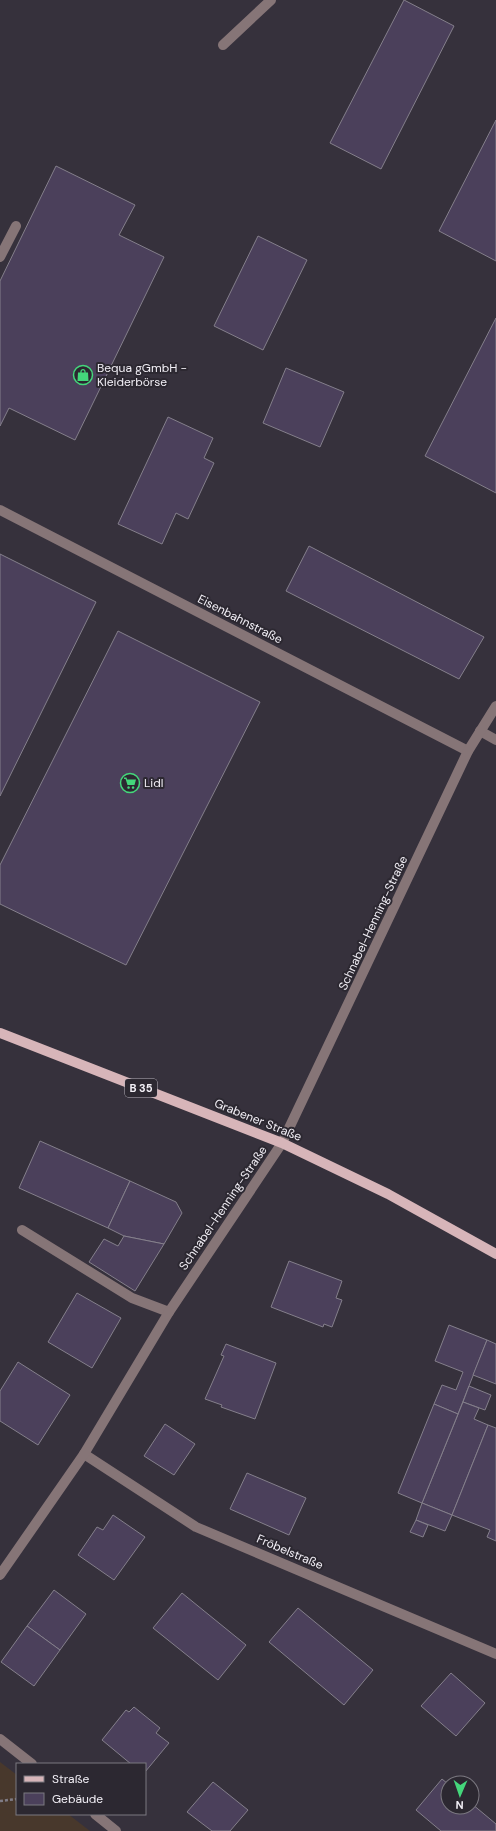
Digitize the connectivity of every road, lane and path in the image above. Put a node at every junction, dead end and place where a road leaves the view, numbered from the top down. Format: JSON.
{"nodes":[{"id":1,"x":271,"y":0,"type":"edge"},
{"id":2,"x":223,"y":45,"type":"dead end"},
{"id":3,"x":16,"y":226,"type":"dead end"},
{"id":4,"x":0,"y":257,"type":"edge"},
{"id":5,"x":0,"y":510,"type":"edge"},
{"id":6,"x":496,"y":706,"type":"edge"},
{"id":7,"x":480,"y":731,"type":"junction"},
{"id":8,"x":496,"y":740,"type":"edge"},
{"id":9,"x":468,"y":751,"type":"junction"},
{"id":10,"x":0,"y":1033,"type":"edge"},
{"id":11,"x":282,"y":1143,"type":"junction"},
{"id":12,"x":22,"y":1230,"type":"dead end"},
{"id":13,"x":496,"y":1254,"type":"edge"},
{"id":14,"x":170,"y":1312,"type":"junction"},
{"id":15,"x":84,"y":1454,"type":"junction"},
{"id":16,"x":0,"y":1574,"type":"edge"},
{"id":17,"x":496,"y":1654,"type":"edge"},
{"id":18,"x":0,"y":1739,"type":"edge"},
{"id":19,"x":31,"y":1763,"type":"edge"},
{"id":20,"x":16,"y":1799,"type":"edge"},
{"id":21,"x":0,"y":1801,"type":"edge"},
{"id":22,"x":96,"y":1815,"type":"edge"},
{"id":23,"x":116,"y":1831,"type":"edge"}],
"edges":[{"from":1,"to":2,"type":"street"},
{"from":3,"to":4,"type":"street"},
{"from":5,"to":9,"type":"street","name":"Eisenbahnstraße"},
{"from":6,"to":7,"type":"street","name":"Schnabel-Henning-Straße"},
{"from":7,"to":8,"type":"street"},
{"from":7,"to":9,"type":"street","name":"Schnabel-Henning-Straße"},
{"from":9,"to":11,"type":"street","name":"Schnabel-Henning-Straße"},
{"from":10,"to":11,"type":"main road","name":"Grabener Straße","number":"B 35"},
{"from":11,"to":13,"type":"main road","name":"Grabener Straße","number":"B 35"},
{"from":11,"to":14,"type":"street","name":"Schnabel-Henning-Straße"},
{"from":12,"to":14,"type":"street"},
{"from":14,"to":15,"type":"street","name":"Schnabel-Henning-Straße"},
{"from":15,"to":16,"type":"street","name":"Schnabel-Henning-Straße"},
{"from":15,"to":17,"type":"street","name":"Fröbelstraße"},
{"from":18,"to":19,"type":"street"},
{"from":20,"to":21,"type":"path"},
{"from":22,"to":23,"type":"street"}]}
